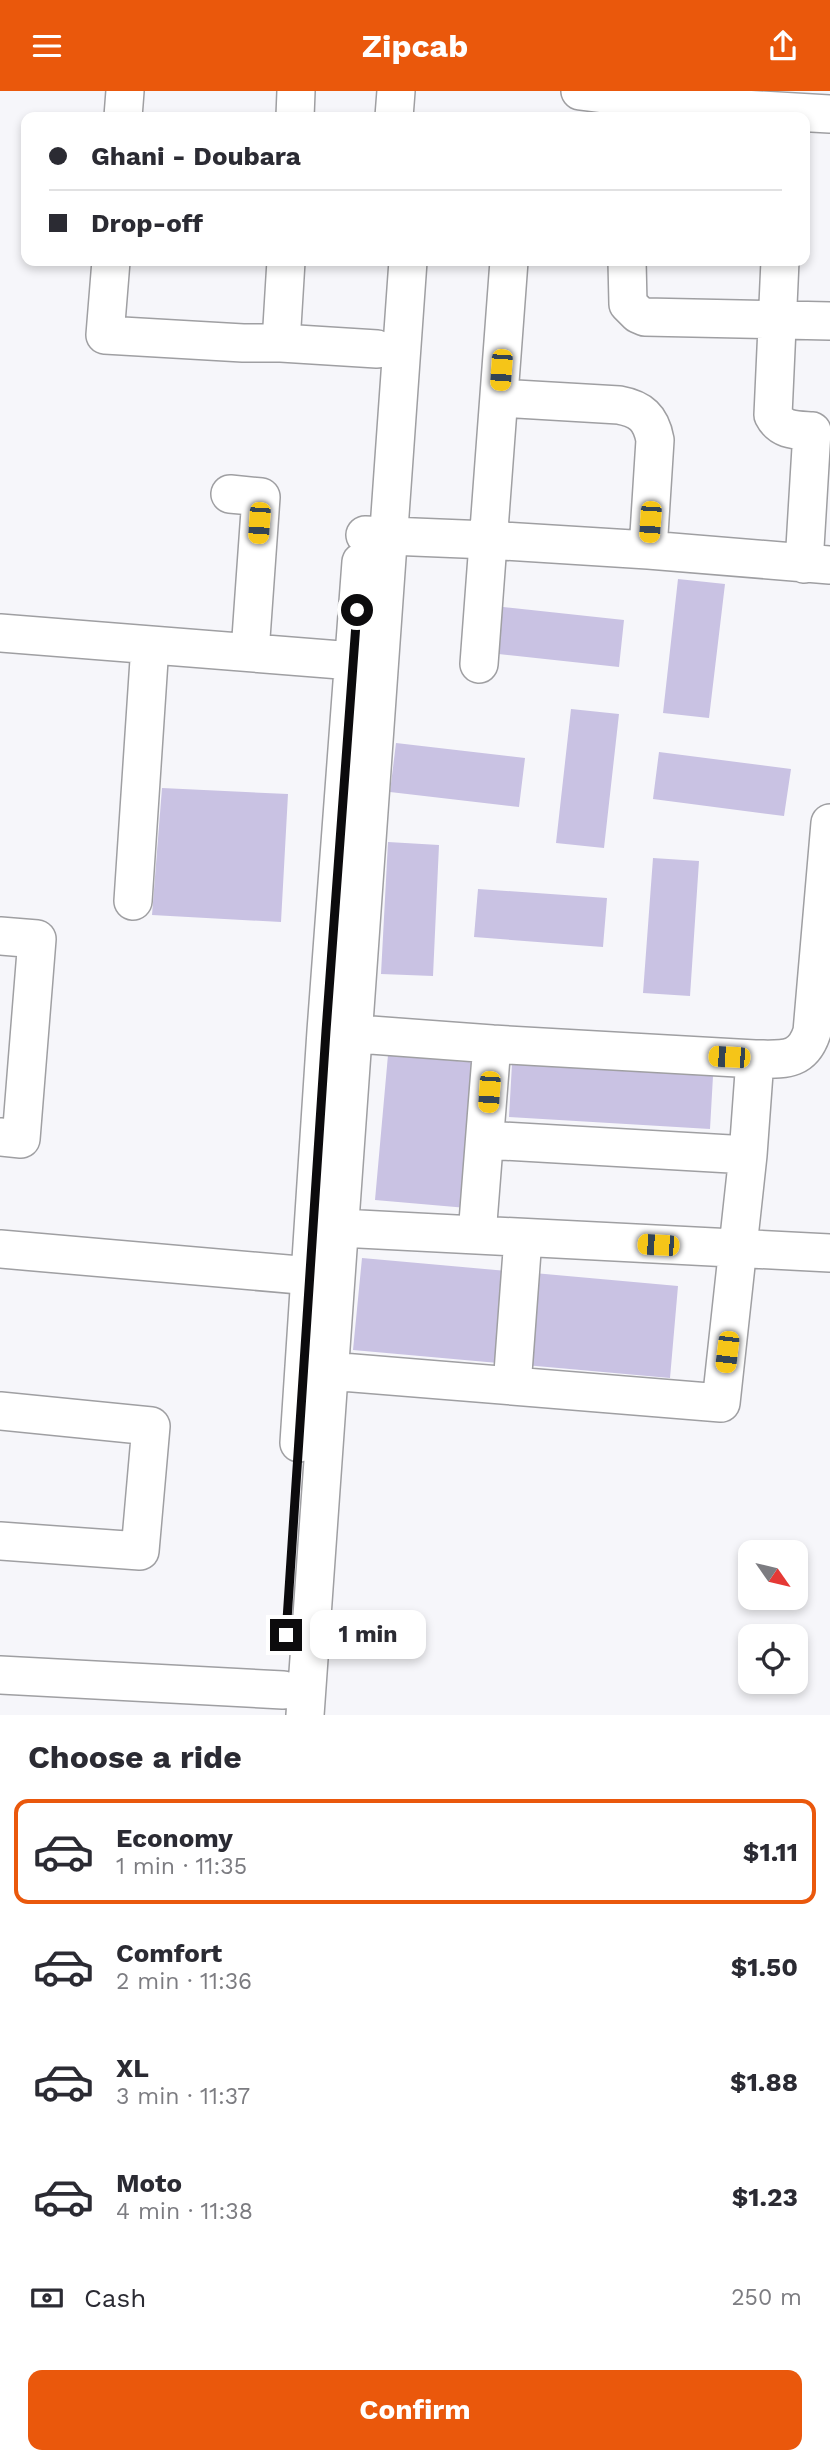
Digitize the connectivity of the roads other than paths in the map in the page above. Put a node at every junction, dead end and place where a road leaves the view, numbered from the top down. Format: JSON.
{"nodes":[{"id":1,"x":125,"y":91,"type":"edge"},
{"id":2,"x":296,"y":91,"type":"edge"},
{"id":3,"x":396,"y":91,"type":"edge"},
{"id":4,"x":419,"y":91,"type":"edge"},
{"id":5,"x":580,"y":91,"type":"edge"},
{"id":6,"x":825,"y":106,"type":"edge"},
{"id":7,"x":123,"y":112,"type":"edge"},
{"id":8,"x":295,"y":112,"type":"edge"},
{"id":9,"x":394,"y":112,"type":"edge"},
{"id":10,"x":417,"y":112,"type":"edge"},
{"id":11,"x":707,"y":112,"type":"edge"},
{"id":12,"x":111,"y":266,"type":"edge"},
{"id":13,"x":286,"y":266,"type":"edge"},
{"id":14,"x":384,"y":266,"type":"edge"},
{"id":15,"x":407,"y":266,"type":"edge"},
{"id":16,"x":509,"y":266,"type":"edge"},
{"id":17,"x":627,"y":266,"type":"edge"},
{"id":18,"x":780,"y":266,"type":"edge"},
{"id":19,"x":778,"y":320,"type":"junction"},
{"id":20,"x":830,"y":321,"type":"edge"},
{"id":21,"x":281,"y":343,"type":"junction"},
{"id":22,"x":377,"y":349,"type":"junction"},
{"id":23,"x":499,"y":398,"type":"junction"},
{"id":24,"x":821,"y":431,"type":"edge"},
{"id":25,"x":230,"y":494,"type":"dead end"},
{"id":26,"x":376,"y":535,"type":"junction"},
{"id":27,"x":488,"y":540,"type":"junction"},
{"id":28,"x":648,"y":550,"type":"junction"},
{"id":29,"x":817,"y":564,"type":"edge"},
{"id":30,"x":0,"y":633,"type":"edge"},
{"id":31,"x":149,"y":645,"type":"junction"},
{"id":32,"x":250,"y":652,"type":"junction"},
{"id":33,"x":353,"y":661,"type":"junction"},
{"id":34,"x":479,"y":664,"type":"dead end"},
{"id":35,"x":830,"y":823,"type":"edge"},
{"id":36,"x":133,"y":901,"type":"dead end"},
{"id":37,"x":0,"y":936,"type":"edge"},
{"id":38,"x":340,"y":1032,"type":"junction"},
{"id":39,"x":821,"y":1032,"type":"edge"},
{"id":40,"x":492,"y":1044,"type":"junction"},
{"id":41,"x":755,"y":1059,"type":"junction"},
{"id":42,"x":485,"y":1140,"type":"junction"},
{"id":43,"x":1,"y":1148,"type":"edge"},
{"id":44,"x":748,"y":1155,"type":"junction"},
{"id":45,"x":340,"y":1228,"type":"junction"},
{"id":46,"x":477,"y":1235,"type":"junction"},
{"id":47,"x":523,"y":1238,"type":"junction"},
{"id":48,"x":0,"y":1249,"type":"edge"},
{"id":49,"x":738,"y":1249,"type":"junction"},
{"id":50,"x":830,"y":1253,"type":"edge"},
{"id":51,"x":323,"y":1277,"type":"junction"},
{"id":52,"x":329,"y":1371,"type":"junction"},
{"id":53,"x":512,"y":1386,"type":"junction"},
{"id":54,"x":0,"y":1411,"type":"edge"},
{"id":55,"x":0,"y":1541,"type":"edge"},
{"id":56,"x":0,"y":1675,"type":"edge"},
{"id":57,"x":290,"y":1707,"type":"edge"}],
"edges":[{"from":1,"to":7,"type":"street"},
{"from":2,"to":8,"type":"street"},
{"from":3,"to":9,"type":"street"},
{"from":4,"to":10,"type":"street"},
{"from":5,"to":11,"type":"street"},
{"from":6,"to":11,"type":"street"},
{"from":12,"to":21,"type":"street"},
{"from":13,"to":21,"type":"street"},
{"from":14,"to":22,"type":"street"},
{"from":15,"to":26,"type":"street"},
{"from":16,"to":23,"type":"street"},
{"from":17,"to":19,"type":"street"},
{"from":18,"to":19,"type":"street"},
{"from":19,"to":20,"type":"street"},
{"from":19,"to":24,"type":"street"},
{"from":21,"to":22,"type":"street"},
{"from":22,"to":26,"type":"street"},
{"from":23,"to":27,"type":"street"},
{"from":23,"to":28,"type":"street"},
{"from":24,"to":29,"type":"street"},
{"from":25,"to":32,"type":"street"},
{"from":26,"to":27,"type":"street"},
{"from":26,"to":33,"type":"street"},
{"from":26,"to":38,"type":"street"},
{"from":27,"to":28,"type":"street"},
{"from":27,"to":34,"type":"street"},
{"from":28,"to":29,"type":"street"},
{"from":30,"to":31,"type":"street"},
{"from":31,"to":32,"type":"street"},
{"from":31,"to":36,"type":"street"},
{"from":32,"to":33,"type":"street"},
{"from":33,"to":38,"type":"street"},
{"from":35,"to":39,"type":"street"},
{"from":37,"to":43,"type":"street"},
{"from":38,"to":40,"type":"street"},
{"from":38,"to":45,"type":"street"},
{"from":38,"to":51,"type":"street"},
{"from":39,"to":41,"type":"street"},
{"from":40,"to":41,"type":"street"},
{"from":40,"to":42,"type":"street"},
{"from":41,"to":44,"type":"street"},
{"from":42,"to":44,"type":"street"},
{"from":42,"to":46,"type":"street"},
{"from":44,"to":49,"type":"street"},
{"from":45,"to":46,"type":"street"},
{"from":45,"to":51,"type":"street"},
{"from":46,"to":47,"type":"street"},
{"from":47,"to":49,"type":"street"},
{"from":47,"to":53,"type":"street"},
{"from":48,"to":51,"type":"street"},
{"from":49,"to":50,"type":"street"},
{"from":49,"to":53,"type":"street"},
{"from":51,"to":52,"type":"street"},
{"from":51,"to":57,"type":"street"},
{"from":52,"to":53,"type":"street"},
{"from":52,"to":57,"type":"street"},
{"from":54,"to":55,"type":"street"},
{"from":56,"to":57,"type":"street"}]}
